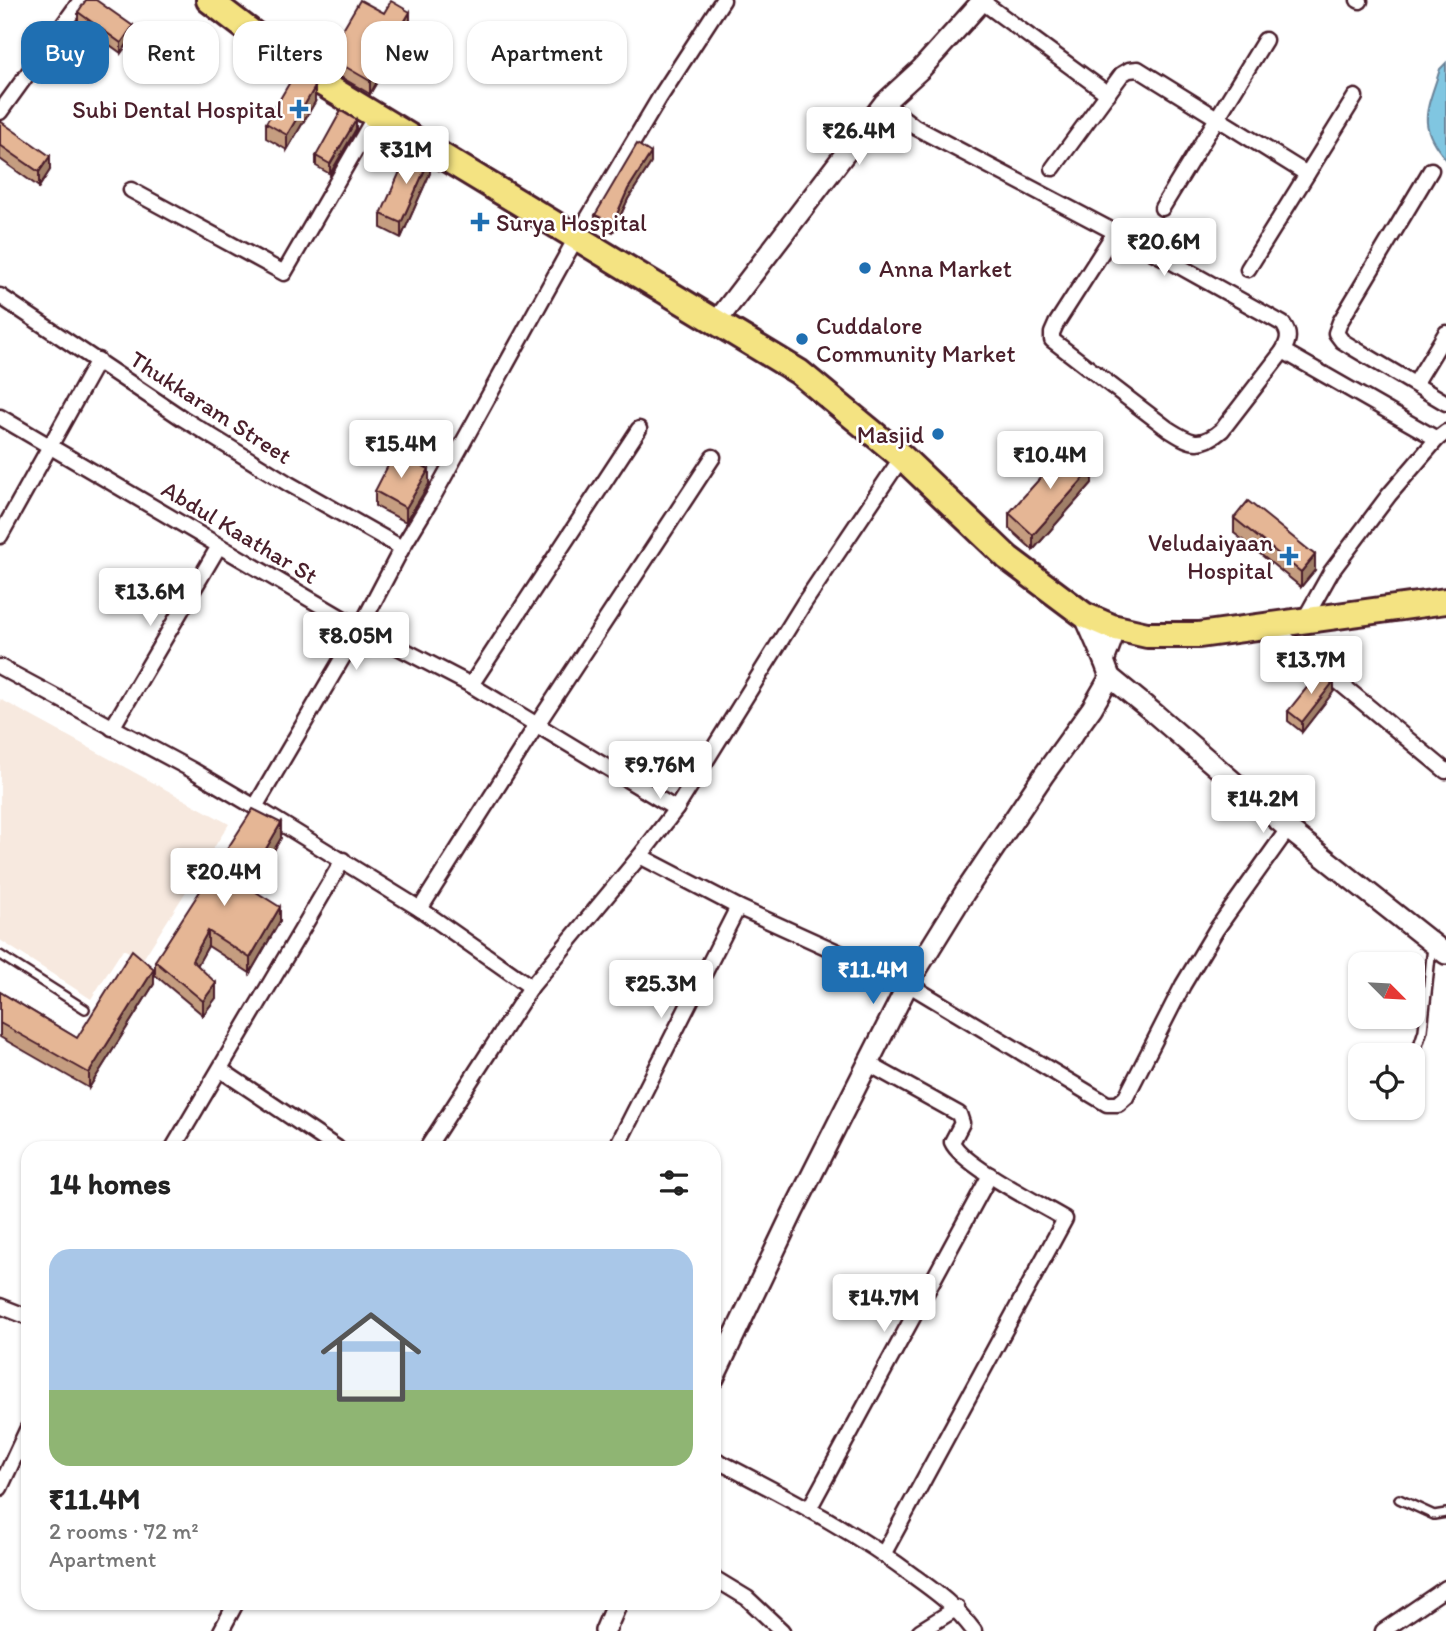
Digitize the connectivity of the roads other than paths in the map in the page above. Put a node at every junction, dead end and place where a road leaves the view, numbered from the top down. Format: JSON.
{"nodes":[{"id":1,"x":81,"y":0,"type":"edge"},
{"id":2,"x":209,"y":0,"type":"edge"},
{"id":3,"x":723,"y":0,"type":"edge"},
{"id":4,"x":982,"y":0,"type":"edge"},
{"id":5,"x":1265,"y":40,"type":"dead end"},
{"id":6,"x":1108,"y":94,"type":"junction"},
{"id":7,"x":1354,"y":97,"type":"dead end"},
{"id":8,"x":884,"y":103,"type":"junction"},
{"id":9,"x":0,"y":112,"type":"edge"},
{"id":10,"x":375,"y":116,"type":"junction"},
{"id":11,"x":1218,"y":118,"type":"junction"},
{"id":12,"x":1054,"y":168,"type":"dead end"},
{"id":13,"x":1431,"y":170,"type":"dead end"},
{"id":14,"x":1307,"y":174,"type":"junction"},
{"id":15,"x":131,"y":190,"type":"dead end"},
{"id":16,"x":1162,"y":208,"type":"dead end"},
{"id":17,"x":1115,"y":232,"type":"junction"},
{"id":18,"x":576,"y":238,"type":"junction"},
{"id":19,"x":1248,"y":269,"type":"dead end"},
{"id":20,"x":0,"y":296,"type":"edge"},
{"id":21,"x":717,"y":321,"type":"junction"},
{"id":22,"x":1446,"y":333,"type":"edge"},
{"id":23,"x":1283,"y":351,"type":"junction"},
{"id":24,"x":99,"y":360,"type":"junction"},
{"id":25,"x":1415,"y":384,"type":"junction"},
{"id":26,"x":1446,"y":403,"type":"edge"},
{"id":27,"x":0,"y":417,"type":"edge"},
{"id":28,"x":639,"y":429,"type":"dead end"},
{"id":29,"x":1441,"y":435,"type":"edge"},
{"id":30,"x":51,"y":447,"type":"junction"},
{"id":31,"x":713,"y":457,"type":"dead end"},
{"id":32,"x":902,"y":457,"type":"junction"},
{"id":33,"x":0,"y":536,"type":"edge"},
{"id":34,"x":219,"y":546,"type":"junction"},
{"id":35,"x":402,"y":548,"type":"junction"},
{"id":36,"x":1446,"y":601,"type":"edge"},
{"id":37,"x":1084,"y":615,"type":"junction"},
{"id":38,"x":1303,"y":622,"type":"junction"},
{"id":39,"x":1271,"y":626,"type":"junction"},
{"id":40,"x":360,"y":628,"type":"junction"},
{"id":41,"x":1118,"y":628,"type":"junction"},
{"id":42,"x":0,"y":667,"type":"edge"},
{"id":43,"x":1107,"y":669,"type":"junction"},
{"id":44,"x":471,"y":685,"type":"junction"},
{"id":45,"x":536,"y":726,"type":"junction"},
{"id":46,"x":111,"y":728,"type":"junction"},
{"id":47,"x":1446,"y":771,"type":"edge"},
{"id":48,"x":255,"y":807,"type":"junction"},
{"id":49,"x":676,"y":809,"type":"junction"},
{"id":50,"x":1288,"y":829,"type":"junction"},
{"id":51,"x":640,"y":856,"type":"junction"},
{"id":52,"x":343,"y":860,"type":"junction"},
{"id":53,"x":738,"y":907,"type":"junction"},
{"id":54,"x":420,"y":909,"type":"junction"},
{"id":55,"x":1439,"y":948,"type":"edge"},
{"id":56,"x":0,"y":955,"type":"edge"},
{"id":57,"x":908,"y":984,"type":"junction"},
{"id":58,"x":531,"y":987,"type":"junction"},
{"id":59,"x":85,"y":1009,"type":"dead end"},
{"id":60,"x":1419,"y":1043,"type":"edge"},
{"id":61,"x":867,"y":1063,"type":"junction"},
{"id":62,"x":220,"y":1069,"type":"junction"},
{"id":63,"x":177,"y":1141,"type":"edge"},
{"id":64,"x":327,"y":1141,"type":"edge"},
{"id":65,"x":432,"y":1141,"type":"edge"},
{"id":66,"x":620,"y":1141,"type":"edge"},
{"id":67,"x":990,"y":1175,"type":"junction"},
{"id":68,"x":0,"y":1306,"type":"edge"},
{"id":69,"x":21,"y":1314,"type":"edge"},
{"id":70,"x":721,"y":1360,"type":"edge"},
{"id":71,"x":21,"y":1443,"type":"edge"},
{"id":72,"x":721,"y":1463,"type":"edge"},
{"id":73,"x":0,"y":1488,"type":"edge"},
{"id":74,"x":1398,"y":1499,"type":"dead end"},
{"id":75,"x":809,"y":1509,"type":"junction"},
{"id":76,"x":1446,"y":1513,"type":"edge"},
{"id":77,"x":884,"y":1553,"type":"junction"},
{"id":78,"x":721,"y":1582,"type":"edge"},
{"id":79,"x":1446,"y":1588,"type":"edge"},
{"id":80,"x":957,"y":1608,"type":"junction"},
{"id":81,"x":232,"y":1610,"type":"edge"},
{"id":82,"x":615,"y":1610,"type":"edge"},
{"id":83,"x":610,"y":1629,"type":"edge"},
{"id":84,"x":220,"y":1631,"type":"edge"},
{"id":85,"x":782,"y":1631,"type":"edge"},
{"id":86,"x":920,"y":1631,"type":"edge"},
{"id":87,"x":975,"y":1631,"type":"edge"},
{"id":88,"x":1383,"y":1631,"type":"edge"}],
"edges":[{"from":1,"to":9,"type":"street"},
{"from":2,"to":10,"type":"highway"},
{"from":3,"to":18,"type":"street"},
{"from":4,"to":6,"type":"street"},
{"from":4,"to":8,"type":"street"},
{"from":5,"to":11,"type":"street"},
{"from":6,"to":11,"type":"street"},
{"from":6,"to":12,"type":"street"},
{"from":7,"to":14,"type":"street"},
{"from":8,"to":17,"type":"street"},
{"from":8,"to":21,"type":"street"},
{"from":10,"to":15,"type":"street"},
{"from":10,"to":18,"type":"highway"},
{"from":11,"to":14,"type":"street"},
{"from":11,"to":16,"type":"street"},
{"from":13,"to":25,"type":"street"},
{"from":14,"to":19,"type":"street"},
{"from":17,"to":23,"type":"street"},
{"from":17,"to":23,"type":"street"},
{"from":18,"to":21,"type":"highway"},
{"from":18,"to":35,"type":"street"},
{"from":20,"to":24,"type":"street","name":"Thukkaram Street"},
{"from":21,"to":32,"type":"highway"},
{"from":22,"to":25,"type":"street"},
{"from":23,"to":29,"type":"street"},
{"from":24,"to":30,"type":"street"},
{"from":24,"to":35,"type":"street","name":"Thukkaram Street"},
{"from":25,"to":26,"type":"street"},
{"from":27,"to":30,"type":"street","name":"Abdul Kaathar St"},
{"from":28,"to":44,"type":"street"},
{"from":29,"to":38,"type":"street"},
{"from":30,"to":33,"type":"street"},
{"from":30,"to":34,"type":"street","name":"Abdul Kaathar St"},
{"from":31,"to":45,"type":"street"},
{"from":32,"to":37,"type":"highway"},
{"from":32,"to":49,"type":"street"},
{"from":34,"to":40,"type":"street","name":"Abdul Kaathar St"},
{"from":34,"to":46,"type":"street"},
{"from":35,"to":40,"type":"street"},
{"from":36,"to":38,"type":"highway"},
{"from":37,"to":41,"type":"highway"},
{"from":37,"to":43,"type":"street"},
{"from":38,"to":39,"type":"highway"},
{"from":39,"to":41,"type":"highway"},
{"from":39,"to":47,"type":"street"},
{"from":40,"to":44,"type":"street","name":"Abdul Kaathar St"},
{"from":40,"to":48,"type":"street"},
{"from":41,"to":43,"type":"street"},
{"from":42,"to":46,"type":"street"},
{"from":43,"to":50,"type":"street"},
{"from":43,"to":57,"type":"street"},
{"from":44,"to":45,"type":"street","name":"Abdul Kaathar St"},
{"from":45,"to":49,"type":"street","name":"Abdul Kaathar St"},
{"from":45,"to":54,"type":"street"},
{"from":46,"to":48,"type":"street"},
{"from":48,"to":52,"type":"street"},
{"from":49,"to":51,"type":"street"},
{"from":50,"to":55,"type":"street"},
{"from":50,"to":57,"type":"street"},
{"from":51,"to":53,"type":"street"},
{"from":51,"to":58,"type":"street"},
{"from":52,"to":54,"type":"street"},
{"from":52,"to":62,"type":"street"},
{"from":53,"to":57,"type":"street"},
{"from":53,"to":66,"type":"street"},
{"from":54,"to":58,"type":"street"},
{"from":55,"to":60,"type":"lane"},
{"from":56,"to":59,"type":"lane"},
{"from":57,"to":61,"type":"street"},
{"from":58,"to":65,"type":"street"},
{"from":61,"to":67,"type":"street"},
{"from":61,"to":70,"type":"street"},
{"from":62,"to":63,"type":"street"},
{"from":62,"to":64,"type":"street"},
{"from":67,"to":75,"type":"street"},
{"from":67,"to":77,"type":"street"},
{"from":68,"to":69,"type":"street"},
{"from":71,"to":73,"type":"street"},
{"from":72,"to":75,"type":"street"},
{"from":74,"to":76,"type":"lane"},
{"from":75,"to":77,"type":"street"},
{"from":77,"to":80,"type":"street"},
{"from":78,"to":85,"type":"street"},
{"from":79,"to":88,"type":"street"},
{"from":80,"to":86,"type":"street"},
{"from":80,"to":87,"type":"street"},
{"from":81,"to":84,"type":"street"},
{"from":82,"to":83,"type":"street"}]}
